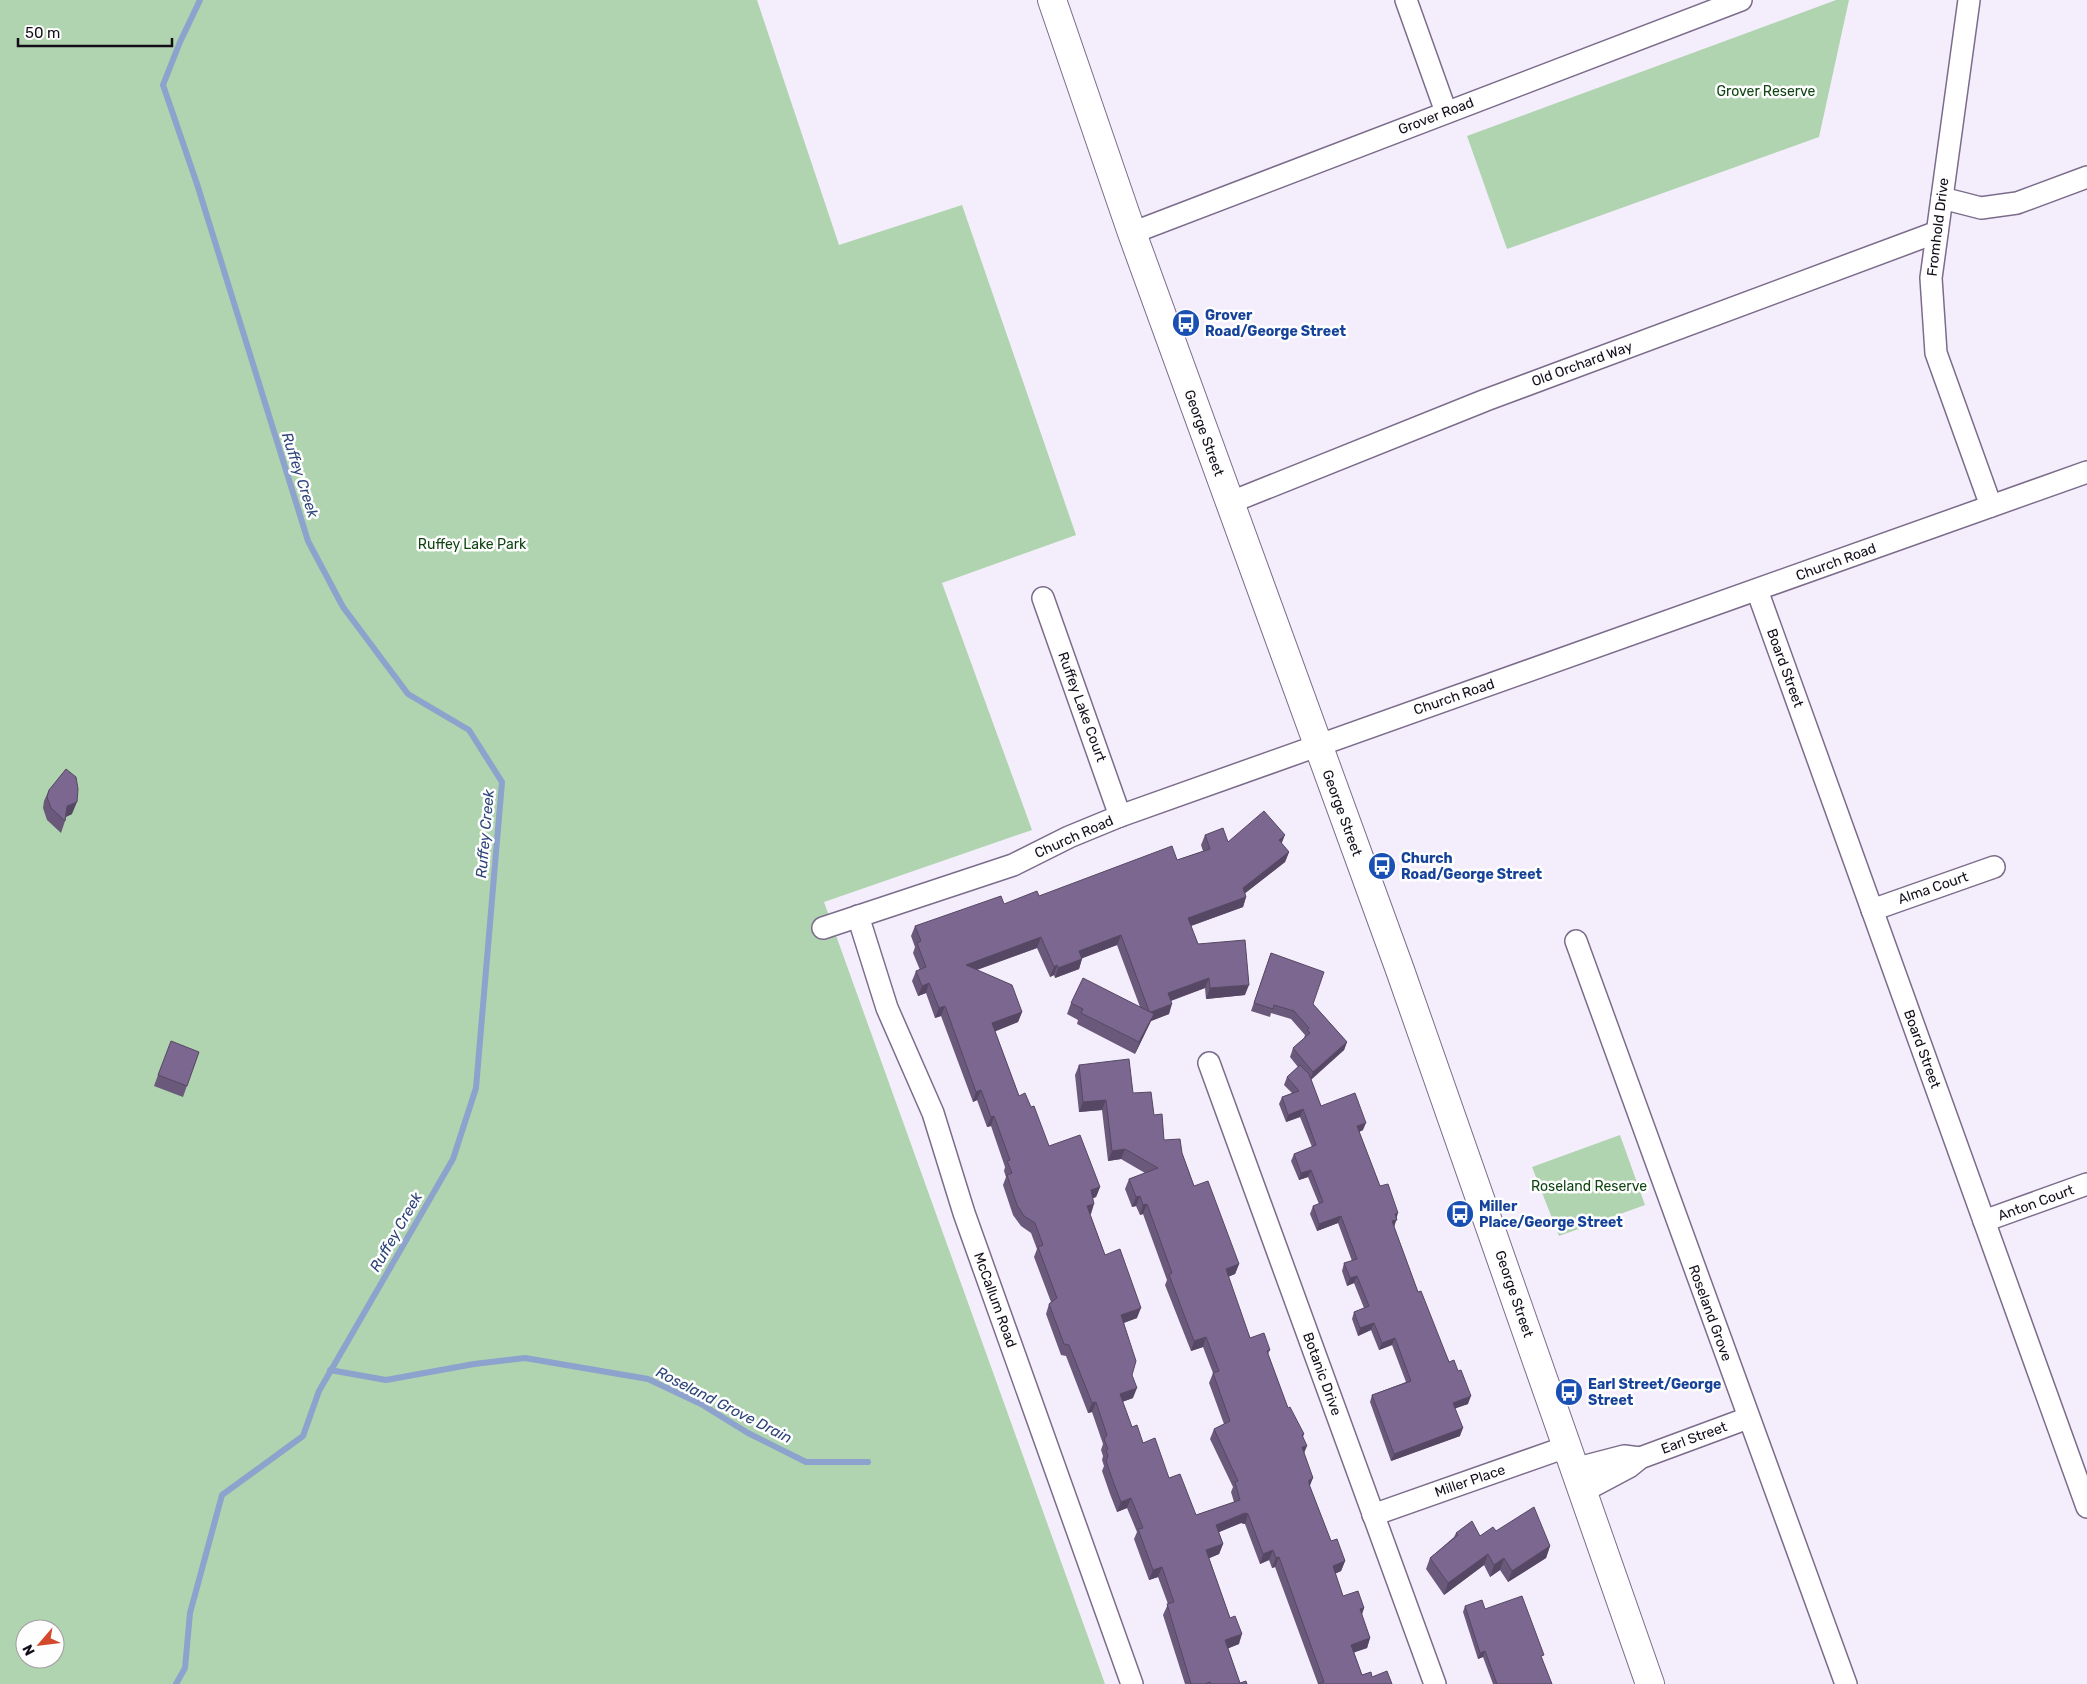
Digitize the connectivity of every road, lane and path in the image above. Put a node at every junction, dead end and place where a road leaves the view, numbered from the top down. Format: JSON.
{"nodes":[{"id":1,"x":1052,"y":0,"type":"edge"},
{"id":2,"x":1406,"y":0,"type":"edge"},
{"id":3,"x":1741,"y":0,"type":"edge"},
{"id":4,"x":1969,"y":0,"type":"edge"},
{"id":5,"x":1705,"y":6,"type":"edge"},
{"id":6,"x":1446,"y":112,"type":"junction"},
{"id":7,"x":2087,"y":177,"type":"edge"},
{"id":8,"x":1942,"y":198,"type":"junction"},
{"id":9,"x":1132,"y":232,"type":"junction"},
{"id":10,"x":1937,"y":232,"type":"junction"},
{"id":11,"x":2087,"y":472,"type":"edge"},
{"id":12,"x":1229,"y":503,"type":"junction"},
{"id":13,"x":1991,"y":506,"type":"junction"},
{"id":14,"x":1757,"y":590,"type":"junction"},
{"id":15,"x":1043,"y":598,"type":"dead end"},
{"id":16,"x":1317,"y":745,"type":"junction"},
{"id":17,"x":1120,"y":816,"type":"junction"},
{"id":18,"x":1994,"y":867,"type":"dead end"},
{"id":19,"x":1872,"y":910,"type":"junction"},
{"id":20,"x":858,"y":916,"type":"junction"},
{"id":21,"x":823,"y":928,"type":"dead end"},
{"id":22,"x":1576,"y":941,"type":"dead end"},
{"id":23,"x":1209,"y":1063,"type":"dead end"},
{"id":24,"x":2087,"y":1184,"type":"edge"},
{"id":25,"x":1984,"y":1221,"type":"junction"},
{"id":26,"x":1748,"y":1418,"type":"junction"},
{"id":27,"x":1574,"y":1469,"type":"junction"},
{"id":28,"x":2086,"y":1498,"type":"edge"},
{"id":29,"x":1373,"y":1515,"type":"junction"},
{"id":30,"x":1132,"y":1684,"type":"edge"},
{"id":31,"x":1434,"y":1684,"type":"edge"},
{"id":32,"x":1650,"y":1684,"type":"edge"},
{"id":33,"x":1846,"y":1684,"type":"edge"}],
"edges":[{"from":1,"to":9,"type":"main road","name":"George Street"},
{"from":2,"to":6,"type":"street"},
{"from":3,"to":5,"type":"street","name":"Grover Road"},
{"from":4,"to":8,"type":"street","name":"Fromhold Drive"},
{"from":5,"to":6,"type":"street","name":"Grover Road"},
{"from":6,"to":9,"type":"street","name":"Grover Road"},
{"from":7,"to":8,"type":"street"},
{"from":8,"to":10,"type":"street","name":"Fromhold Drive"},
{"from":9,"to":12,"type":"main road","name":"George Street"},
{"from":10,"to":12,"type":"street","name":"Old Orchard Way"},
{"from":10,"to":13,"type":"street","name":"Fromhold Drive"},
{"from":11,"to":13,"type":"street","name":"Church Road"},
{"from":12,"to":16,"type":"main road","name":"George Street"},
{"from":13,"to":14,"type":"street","name":"Church Road"},
{"from":14,"to":16,"type":"street","name":"Church Road"},
{"from":14,"to":19,"type":"street","name":"Board Street"},
{"from":15,"to":17,"type":"street","name":"Ruffey Lake Court"},
{"from":16,"to":17,"type":"street","name":"Church Road"},
{"from":16,"to":27,"type":"main road","name":"George Street"},
{"from":17,"to":20,"type":"street","name":"Church Road"},
{"from":18,"to":19,"type":"street","name":"Alma Court"},
{"from":19,"to":25,"type":"street","name":"Board Street"},
{"from":20,"to":21,"type":"street","name":"Church Road"},
{"from":20,"to":30,"type":"street","name":"McCallum Road"},
{"from":22,"to":26,"type":"street","name":"Roseland Grove"},
{"from":23,"to":29,"type":"street","name":"Botanic Drive"},
{"from":24,"to":25,"type":"street","name":"Anton Court"},
{"from":25,"to":28,"type":"street","name":"Board Street"},
{"from":26,"to":27,"type":"street","name":"Earl Street"},
{"from":26,"to":33,"type":"street","name":"Roseland Grove"},
{"from":27,"to":29,"type":"street","name":"Miller Place"},
{"from":27,"to":32,"type":"main road","name":"George Street"},
{"from":29,"to":31,"type":"street","name":"Botanic Drive"}]}
